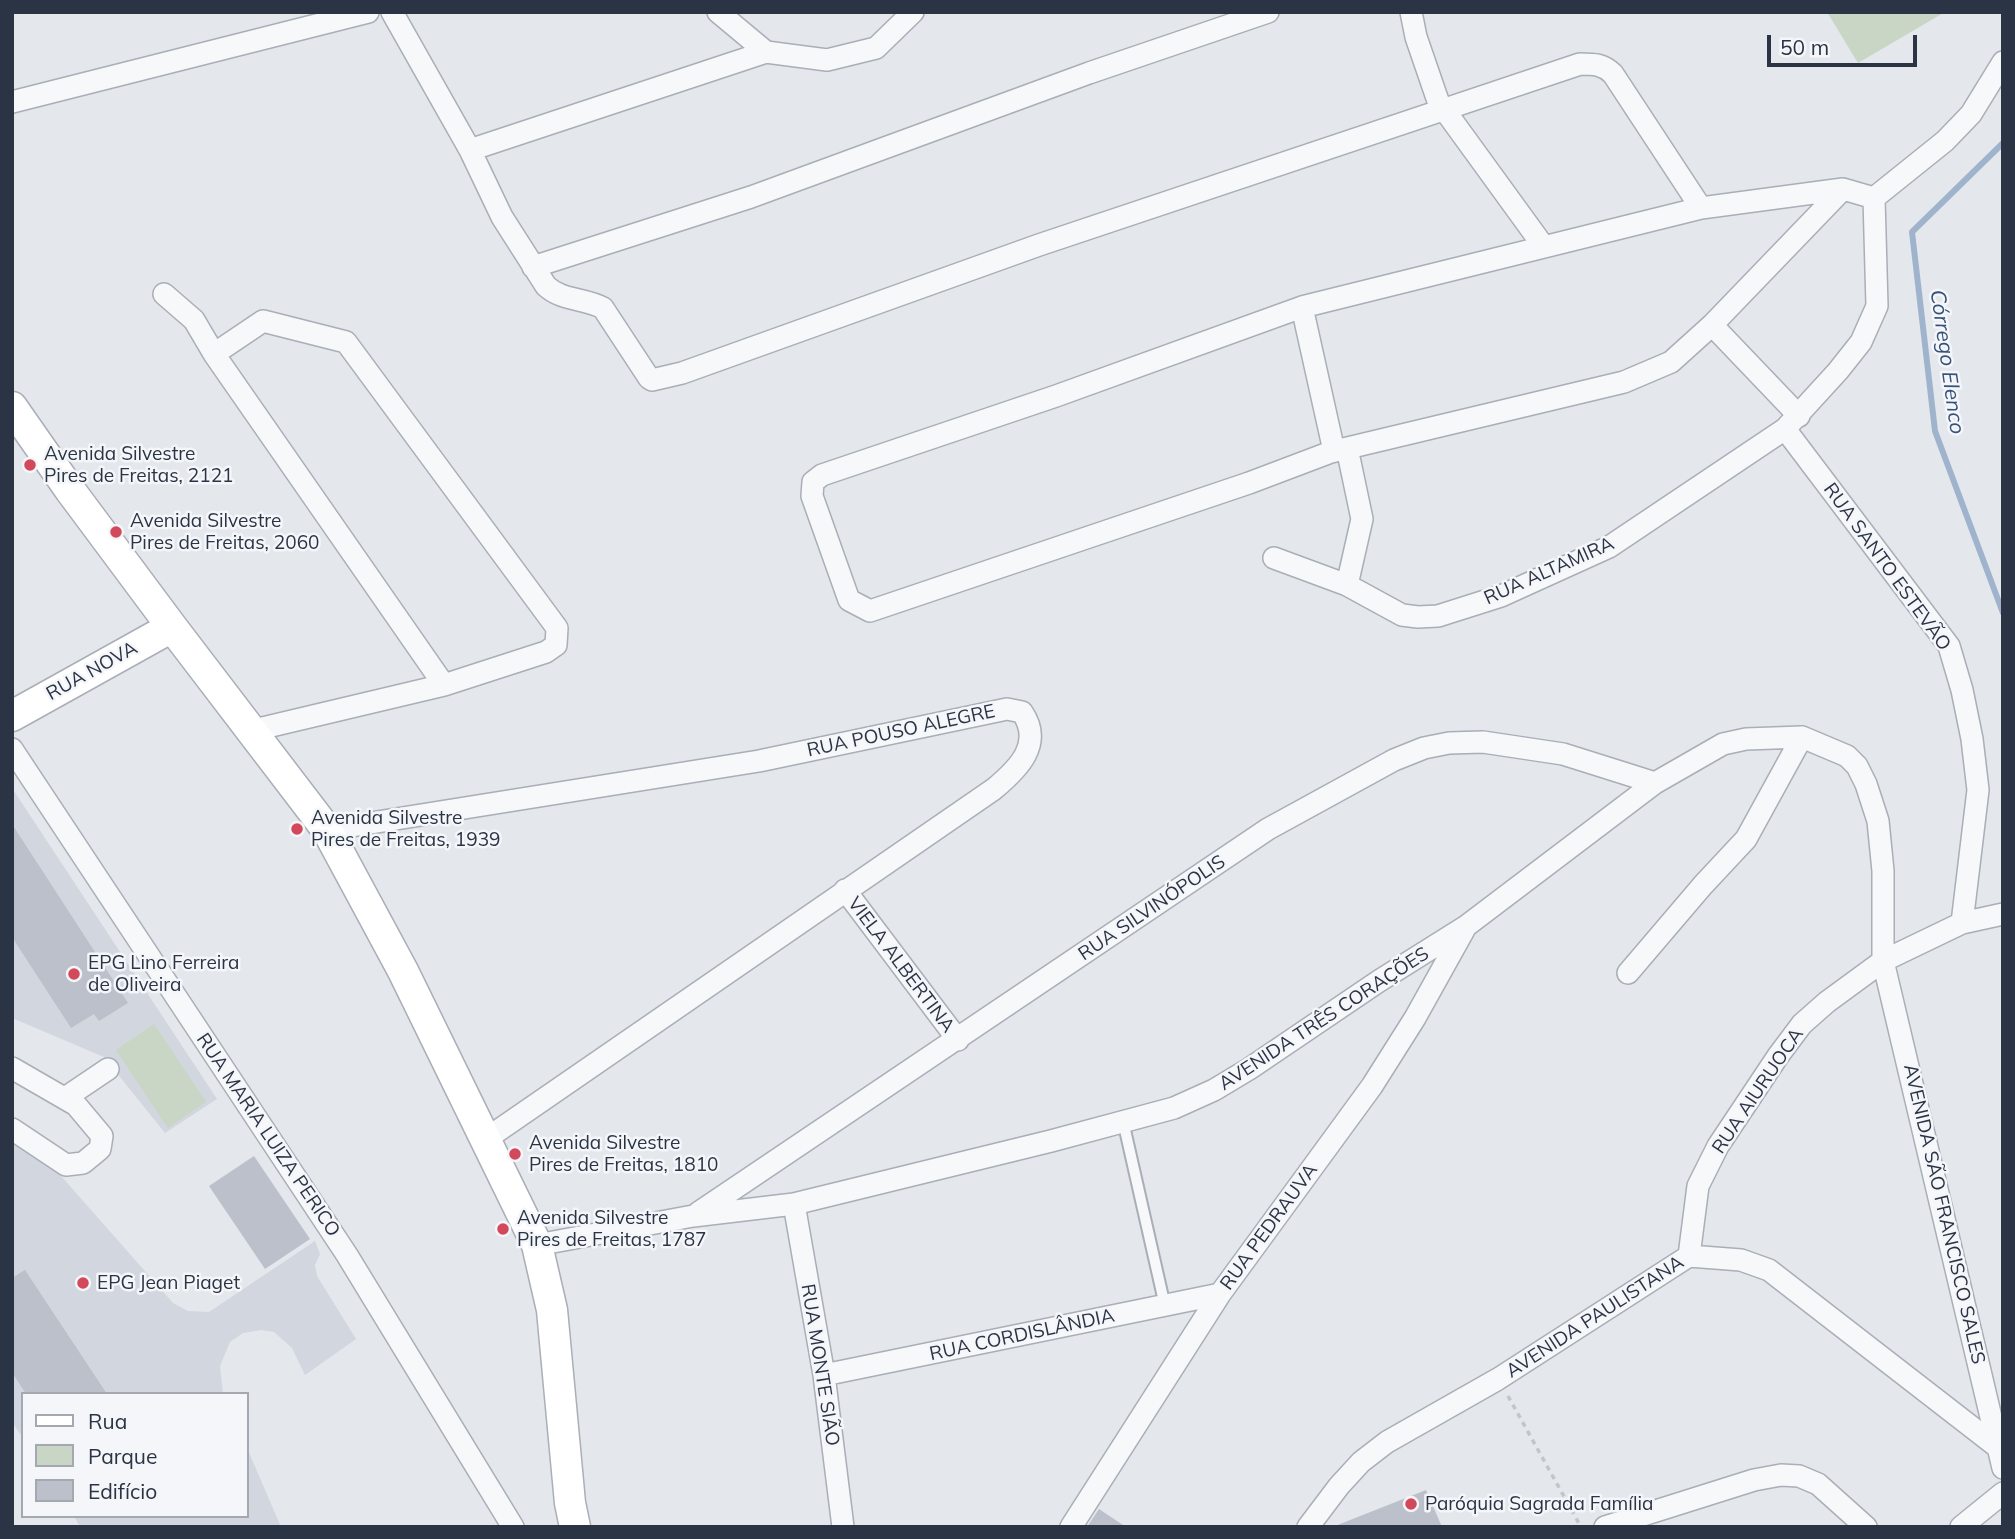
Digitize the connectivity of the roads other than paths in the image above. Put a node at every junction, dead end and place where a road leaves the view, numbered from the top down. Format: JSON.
{"nodes":[{"id":1,"x":368,"y":12,"type":"edge"},
{"id":2,"x":392,"y":12,"type":"edge"},
{"id":3,"x":718,"y":12,"type":"edge"},
{"id":4,"x":913,"y":12,"type":"edge"},
{"id":5,"x":1268,"y":12,"type":"edge"},
{"id":6,"x":1411,"y":12,"type":"edge"},
{"id":7,"x":765,"y":52,"type":"junction"},
{"id":8,"x":2003,"y":62,"type":"edge"},
{"id":9,"x":12,"y":102,"type":"edge"},
{"id":10,"x":1444,"y":110,"type":"junction"},
{"id":11,"x":470,"y":150,"type":"junction"},
{"id":12,"x":1843,"y":189,"type":"junction"},
{"id":13,"x":1874,"y":198,"type":"junction"},
{"id":14,"x":1701,"y":208,"type":"junction"},
{"id":15,"x":1544,"y":247,"type":"junction"},
{"id":16,"x":533,"y":267,"type":"junction"},
{"id":17,"x":164,"y":294,"type":"dead end"},
{"id":18,"x":1302,"y":307,"type":"junction"},
{"id":19,"x":1712,"y":325,"type":"junction"},
{"id":20,"x":214,"y":354,"type":"junction"},
{"id":21,"x":12,"y":407,"type":"edge"},
{"id":22,"x":1792,"y":423,"type":"junction"},
{"id":23,"x":1340,"y":450,"type":"junction"},
{"id":24,"x":1274,"y":558,"type":"dead end"},
{"id":25,"x":1347,"y":585,"type":"junction"},
{"id":26,"x":172,"y":627,"type":"junction"},
{"id":27,"x":444,"y":685,"type":"junction"},
{"id":28,"x":12,"y":716,"type":"edge"},
{"id":29,"x":250,"y":731,"type":"junction"},
{"id":30,"x":1802,"y":737,"type":"junction"},
{"id":31,"x":12,"y":749,"type":"edge"},
{"id":32,"x":1655,"y":783,"type":"junction"},
{"id":33,"x":327,"y":831,"type":"junction"},
{"id":34,"x":845,"y":890,"type":"junction"},
{"id":35,"x":2003,"y":914,"type":"edge"},
{"id":36,"x":1962,"y":923,"type":"junction"},
{"id":37,"x":1465,"y":927,"type":"junction"},
{"id":38,"x":1883,"y":961,"type":"junction"},
{"id":39,"x":1628,"y":973,"type":"dead end"},
{"id":40,"x":958,"y":1040,"type":"junction"},
{"id":41,"x":12,"y":1068,"type":"edge"},
{"id":42,"x":108,"y":1069,"type":"dead end"},
{"id":43,"x":65,"y":1098,"type":"junction"},
{"id":44,"x":1123,"y":1121,"type":"junction"},
{"id":45,"x":12,"y":1129,"type":"edge"},
{"id":46,"x":486,"y":1139,"type":"junction"},
{"id":47,"x":794,"y":1204,"type":"junction"},
{"id":48,"x":693,"y":1216,"type":"junction"},
{"id":49,"x":537,"y":1245,"type":"junction"},
{"id":50,"x":1689,"y":1256,"type":"junction"},
{"id":51,"x":1220,"y":1294,"type":"junction"},
{"id":52,"x":1165,"y":1306,"type":"junction"},
{"id":53,"x":824,"y":1375,"type":"junction"},
{"id":54,"x":2001,"y":1458,"type":"edge"},
{"id":55,"x":2003,"y":1493,"type":"edge"},
{"id":56,"x":513,"y":1527,"type":"edge"},
{"id":57,"x":575,"y":1527,"type":"edge"},
{"id":58,"x":843,"y":1527,"type":"edge"},
{"id":59,"x":1071,"y":1527,"type":"edge"},
{"id":60,"x":1308,"y":1527,"type":"edge"},
{"id":61,"x":1605,"y":1527,"type":"edge"},
{"id":62,"x":1866,"y":1527,"type":"edge"},
{"id":63,"x":1961,"y":1527,"type":"edge"}],
"edges":[{"from":1,"to":9,"type":"street"},
{"from":2,"to":11,"type":"street"},
{"from":3,"to":7,"type":"street"},
{"from":4,"to":7,"type":"street"},
{"from":5,"to":16,"type":"street"},
{"from":6,"to":10,"type":"street"},
{"from":7,"to":11,"type":"street"},
{"from":8,"to":13,"type":"street"},
{"from":10,"to":14,"type":"street"},
{"from":10,"to":15,"type":"street"},
{"from":10,"to":16,"type":"street"},
{"from":11,"to":16,"type":"street"},
{"from":12,"to":13,"type":"street"},
{"from":12,"to":14,"type":"street"},
{"from":12,"to":19,"type":"street"},
{"from":13,"to":22,"type":"street"},
{"from":14,"to":15,"type":"street"},
{"from":15,"to":18,"type":"street"},
{"from":17,"to":20,"type":"street"},
{"from":18,"to":23,"type":"street"},
{"from":18,"to":23,"type":"street"},
{"from":19,"to":22,"type":"street","name":"RUA SANTO ESTEVÃO"},
{"from":19,"to":23,"type":"street"},
{"from":20,"to":27,"type":"street"},
{"from":20,"to":27,"type":"street"},
{"from":21,"to":26,"type":"main road"},
{"from":22,"to":25,"type":"street","name":"RUA ALTAMIRA"},
{"from":22,"to":36,"type":"street","name":"RUA SANTO ESTEVÃO"},
{"from":23,"to":25,"type":"street"},
{"from":24,"to":25,"type":"street","name":"RUA ALTAMIRA"},
{"from":26,"to":28,"type":"main road","name":"RUA NOVA"},
{"from":26,"to":29,"type":"main road"},
{"from":27,"to":29,"type":"street"},
{"from":29,"to":33,"type":"main road"},
{"from":30,"to":32,"type":"street","name":"AVENIDA TRÊS CORAÇÕES"},
{"from":30,"to":38,"type":"street","name":"AVENIDA TRÊS CORAÇÕES"},
{"from":30,"to":39,"type":"street"},
{"from":31,"to":56,"type":"street","name":"RUA MARIA LUIZA PERICO"},
{"from":32,"to":37,"type":"street","name":"AVENIDA TRÊS CORAÇÕES"},
{"from":32,"to":40,"type":"street","name":"RUA SILVINÓPOLIS"},
{"from":33,"to":34,"type":"street","name":"RUA POUSO ALEGRE"},
{"from":33,"to":46,"type":"main road"},
{"from":34,"to":40,"type":"street","name":"VIELA ALBERTINA"},
{"from":34,"to":46,"type":"street","name":"RUA POUSO ALEGRE"},
{"from":35,"to":36,"type":"street","name":"RUA AIURUOCA"},
{"from":36,"to":38,"type":"street","name":"RUA AIURUOCA"},
{"from":37,"to":44,"type":"street","name":"AVENIDA TRÊS CORAÇÕES"},
{"from":37,"to":51,"type":"street","name":"RUA PEDRAUVA"},
{"from":38,"to":50,"type":"street","name":"RUA AIURUOCA"},
{"from":38,"to":54,"type":"street","name":"AVENIDA SÃO FRANCISCO SALES"},
{"from":40,"to":48,"type":"street","name":"RUA SILVINÓPOLIS"},
{"from":41,"to":43,"type":"street"},
{"from":42,"to":43,"type":"street"},
{"from":43,"to":45,"type":"street"},
{"from":44,"to":47,"type":"street","name":"AVENIDA TRÊS CORAÇÕES"},
{"from":44,"to":52,"type":"lane"},
{"from":46,"to":49,"type":"main road"},
{"from":47,"to":48,"type":"street","name":"AVENIDA TRÊS CORAÇÕES"},
{"from":47,"to":53,"type":"street","name":"RUA MONTE SIÃO"},
{"from":48,"to":49,"type":"street","name":"AVENIDA TRÊS CORAÇÕES"},
{"from":49,"to":57,"type":"main road"},
{"from":50,"to":54,"type":"street","name":"AVENIDA PAULISTANA"},
{"from":50,"to":60,"type":"street","name":"AVENIDA PAULISTANA"},
{"from":51,"to":52,"type":"street","name":"RUA CORDISLÂNDIA"},
{"from":51,"to":59,"type":"street","name":"RUA PEDRAUVA"},
{"from":52,"to":53,"type":"street","name":"RUA CORDISLÂNDIA"},
{"from":53,"to":58,"type":"street","name":"RUA MONTE SIÃO"},
{"from":55,"to":63,"type":"street"},
{"from":61,"to":62,"type":"street"}]}
